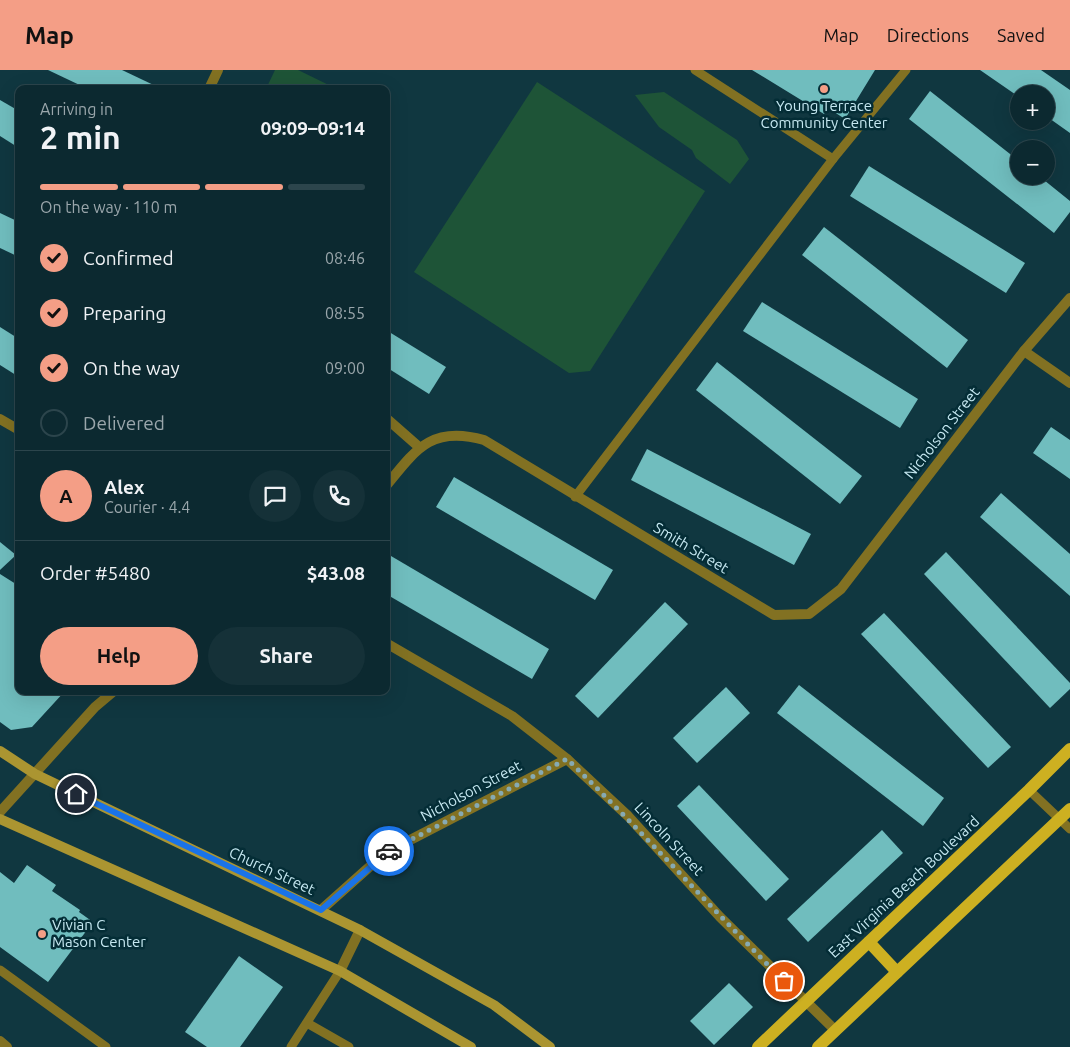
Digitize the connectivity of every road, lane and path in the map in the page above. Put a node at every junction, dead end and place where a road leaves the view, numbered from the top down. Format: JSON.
{"nodes":[{"id":1,"x":218,"y":70,"type":"edge"},
{"id":2,"x":694,"y":70,"type":"edge"},
{"id":3,"x":906,"y":70,"type":"edge"},
{"id":4,"x":211,"y":85,"type":"edge"},
{"id":5,"x":833,"y":159,"type":"junction"},
{"id":6,"x":1070,"y":298,"type":"edge"},
{"id":7,"x":1024,"y":351,"type":"junction"},
{"id":8,"x":1070,"y":383,"type":"edge"},
{"id":9,"x":0,"y":419,"type":"edge"},
{"id":10,"x":390,"y":422,"type":"edge"},
{"id":11,"x":15,"y":428,"type":"edge"},
{"id":12,"x":419,"y":447,"type":"junction"},
{"id":13,"x":390,"y":481,"type":"edge"},
{"id":14,"x":575,"y":497,"type":"junction"},
{"id":15,"x":841,"y":590,"type":"joint"},
{"id":16,"x":390,"y":645,"type":"edge"},
{"id":17,"x":109,"y":695,"type":"edge"},
{"id":18,"x":1070,"y":749,"type":"edge"},
{"id":19,"x":0,"y":751,"type":"edge"},
{"id":20,"x":567,"y":759,"type":"junction"},
{"id":21,"x":35,"y":774,"type":"junction"},
{"id":22,"x":1029,"y":790,"type":"junction"},
{"id":23,"x":1070,"y":809,"type":"edge"},
{"id":24,"x":0,"y":812,"type":"edge"},
{"id":25,"x":0,"y":819,"type":"edge"},
{"id":26,"x":1060,"y":819,"type":"junction"},
{"id":27,"x":1070,"y":829,"type":"edge"},
{"id":28,"x":321,"y":910,"type":"junction"},
{"id":29,"x":360,"y":930,"type":"junction"},
{"id":30,"x":869,"y":942,"type":"junction"},
{"id":31,"x":0,"y":970,"type":"edge"},
{"id":32,"x":340,"y":971,"type":"junction"},
{"id":33,"x":897,"y":972,"type":"junction"},
{"id":34,"x":805,"y":1002,"type":"junction"},
{"id":35,"x":307,"y":1023,"type":"junction"},
{"id":36,"x":835,"y":1030,"type":"junction"},
{"id":37,"x":0,"y":1042,"type":"edge"},
{"id":38,"x":7,"y":1047,"type":"edge"},
{"id":39,"x":106,"y":1047,"type":"edge"},
{"id":40,"x":291,"y":1047,"type":"edge"},
{"id":41,"x":349,"y":1047,"type":"edge"},
{"id":42,"x":471,"y":1047,"type":"edge"},
{"id":43,"x":550,"y":1047,"type":"edge"},
{"id":44,"x":758,"y":1047,"type":"edge"},
{"id":45,"x":818,"y":1047,"type":"edge"}],
"edges":[{"from":1,"to":4,"type":"street"},
{"from":2,"to":5,"type":"lane"},
{"from":3,"to":5,"type":"lane"},
{"from":5,"to":14,"type":"lane"},
{"from":6,"to":7,"type":"street","name":"Nicholson Street"},
{"from":7,"to":8,"type":"street"},
{"from":7,"to":15,"type":"street","name":"Nicholson Street"},
{"from":9,"to":11,"type":"street"},
{"from":10,"to":12,"type":"street"},
{"from":12,"to":13,"type":"street"},
{"from":12,"to":14,"type":"street","name":"Smith Street"},
{"from":14,"to":15,"type":"street","name":"Smith Street"},
{"from":16,"to":20,"type":"street","name":"Lincoln Street"},
{"from":17,"to":21,"type":"street"},
{"from":18,"to":22,"type":"main road","name":"East Virginia Beach Boulevard"},
{"from":19,"to":21,"type":"main road","name":"Church Street"},
{"from":20,"to":28,"type":"street","name":"Nicholson Street"},
{"from":20,"to":34,"type":"street","name":"Lincoln Street"},
{"from":21,"to":24,"type":"street"},
{"from":21,"to":28,"type":"main road","name":"Church Street"},
{"from":22,"to":26,"type":"lane"},
{"from":22,"to":30,"type":"main road","name":"East Virginia Beach Boulevard"},
{"from":23,"to":26,"type":"main road"},
{"from":25,"to":32,"type":"main road"},
{"from":26,"to":27,"type":"lane"},
{"from":26,"to":33,"type":"main road"},
{"from":28,"to":29,"type":"main road","name":"Church Street"},
{"from":29,"to":32,"type":"street"},
{"from":29,"to":43,"type":"main road","name":"Church Street"},
{"from":30,"to":33,"type":"main road"},
{"from":30,"to":34,"type":"main road","name":"East Virginia Beach Boulevard"},
{"from":31,"to":39,"type":"lane"},
{"from":32,"to":35,"type":"lane"},
{"from":32,"to":42,"type":"main road"},
{"from":33,"to":36,"type":"main road"},
{"from":34,"to":36,"type":"street","name":"Lincoln Street"},
{"from":34,"to":44,"type":"main road","name":"East Virginia Beach Boulevard"},
{"from":35,"to":40,"type":"lane"},
{"from":35,"to":41,"type":"lane"},
{"from":36,"to":45,"type":"main road"},
{"from":37,"to":38,"type":"street"}]}
